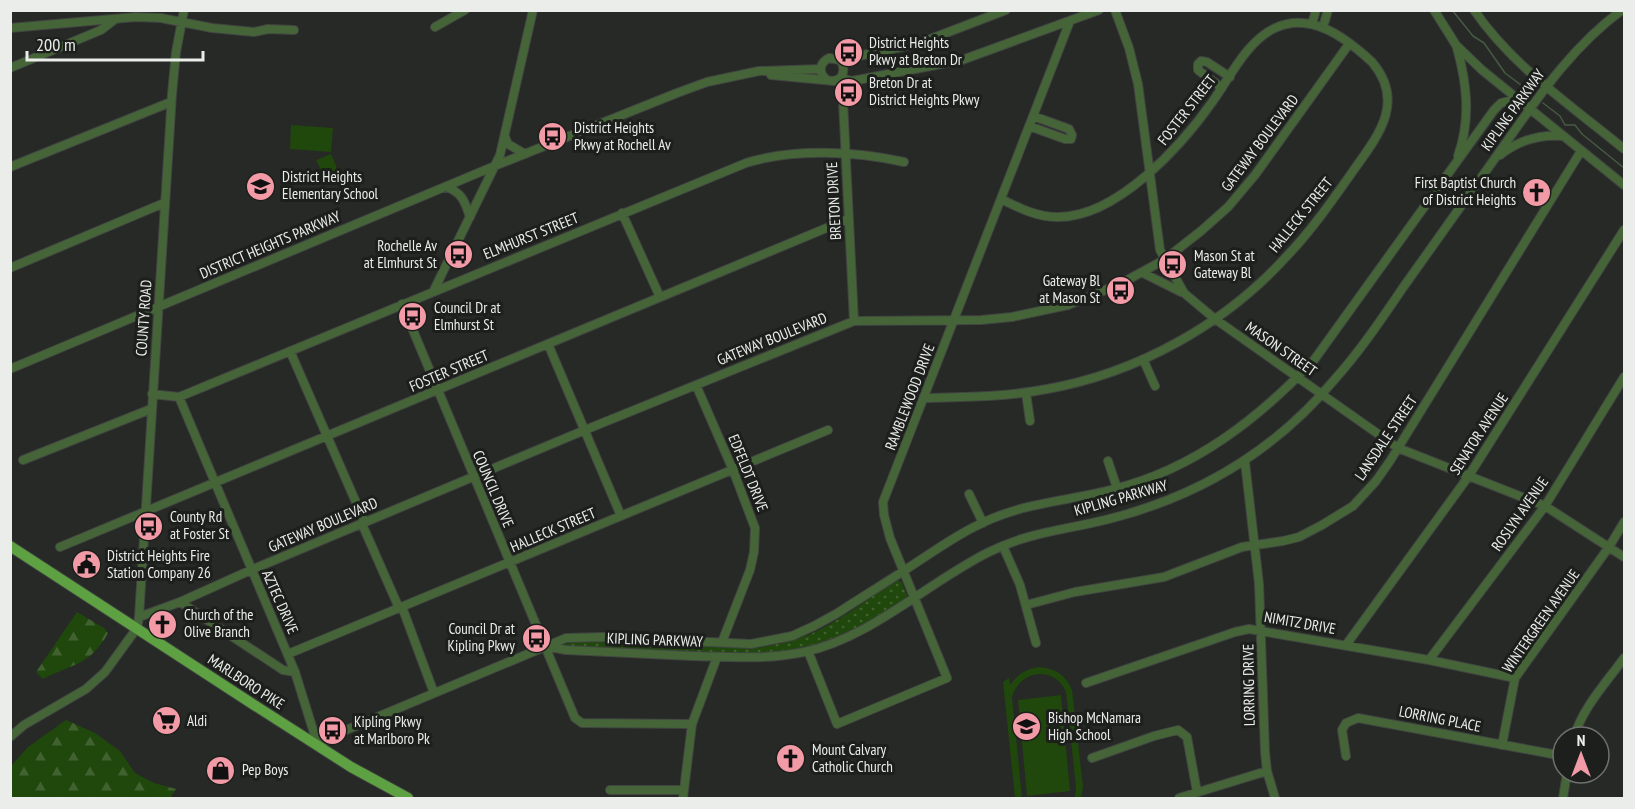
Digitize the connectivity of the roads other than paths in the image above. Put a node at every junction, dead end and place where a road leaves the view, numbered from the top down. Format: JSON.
{"nodes":[{"id":1,"x":184,"y":10,"type":"edge"},
{"id":2,"x":465,"y":10,"type":"edge"},
{"id":3,"x":533,"y":10,"type":"edge"},
{"id":4,"x":1099,"y":10,"type":"edge"},
{"id":5,"x":1115,"y":10,"type":"edge"},
{"id":6,"x":1316,"y":10,"type":"edge"},
{"id":7,"x":1328,"y":10,"type":"edge"},
{"id":8,"x":1434,"y":10,"type":"edge"},
{"id":9,"x":1474,"y":10,"type":"edge"},
{"id":10,"x":1622,"y":10,"type":"edge"},
{"id":11,"x":1002,"y":11,"type":"edge"},
{"id":12,"x":114,"y":20,"type":"junction"},
{"id":13,"x":182,"y":21,"type":"junction"},
{"id":14,"x":1070,"y":21,"type":"junction"},
{"id":15,"x":1312,"y":24,"type":"junction"},
{"id":16,"x":435,"y":27,"type":"dead end"},
{"id":17,"x":1323,"y":27,"type":"junction"},
{"id":18,"x":10,"y":28,"type":"edge"},
{"id":19,"x":294,"y":30,"type":"dead end"},
{"id":20,"x":1349,"y":44,"type":"junction"},
{"id":21,"x":1456,"y":45,"type":"junction"},
{"id":22,"x":840,"y":60,"type":"junction"},
{"id":23,"x":10,"y":69,"type":"edge"},
{"id":24,"x":820,"y":69,"type":"junction"},
{"id":25,"x":744,"y":74,"type":"junction"},
{"id":26,"x":1230,"y":77,"type":"junction"},
{"id":27,"x":840,"y":79,"type":"junction"},
{"id":28,"x":827,"y":80,"type":"junction"},
{"id":29,"x":1546,"y":86,"type":"junction"},
{"id":30,"x":1222,"y":88,"type":"junction"},
{"id":31,"x":1517,"y":99,"type":"junction"},
{"id":32,"x":171,"y":102,"type":"junction"},
{"id":33,"x":1529,"y":109,"type":"junction"},
{"id":34,"x":1033,"y":116,"type":"junction"},
{"id":35,"x":1029,"y":126,"type":"junction"},
{"id":36,"x":1563,"y":136,"type":"junction"},
{"id":37,"x":505,"y":137,"type":"junction"},
{"id":38,"x":1624,"y":149,"type":"edge"},
{"id":39,"x":1581,"y":151,"type":"junction"},
{"id":40,"x":525,"y":154,"type":"junction"},
{"id":41,"x":845,"y":154,"type":"junction"},
{"id":42,"x":1493,"y":161,"type":"junction"},
{"id":43,"x":904,"y":162,"type":"dead end"},
{"id":44,"x":1455,"y":163,"type":"junction"},
{"id":45,"x":497,"y":165,"type":"junction"},
{"id":46,"x":10,"y":167,"type":"edge"},
{"id":47,"x":1149,"y":173,"type":"junction"},
{"id":48,"x":1624,"y":185,"type":"edge"},
{"id":49,"x":445,"y":187,"type":"junction"},
{"id":50,"x":1001,"y":199,"type":"junction"},
{"id":51,"x":164,"y":203,"type":"junction"},
{"id":52,"x":622,"y":213,"type":"junction"},
{"id":53,"x":470,"y":217,"type":"junction"},
{"id":54,"x":848,"y":219,"type":"junction"},
{"id":55,"x":1624,"y":230,"type":"edge"},
{"id":56,"x":1164,"y":260,"type":"junction"},
{"id":57,"x":10,"y":268,"type":"edge"},
{"id":58,"x":1143,"y":273,"type":"junction"},
{"id":59,"x":434,"y":290,"type":"junction"},
{"id":60,"x":1184,"y":293,"type":"junction"},
{"id":61,"x":660,"y":297,"type":"junction"},
{"id":62,"x":402,"y":304,"type":"junction"},
{"id":63,"x":158,"y":307,"type":"junction"},
{"id":64,"x":1215,"y":319,"type":"junction"},
{"id":65,"x":854,"y":321,"type":"junction"},
{"id":66,"x":954,"y":321,"type":"junction"},
{"id":67,"x":548,"y":344,"type":"junction"},
{"id":68,"x":290,"y":351,"type":"junction"},
{"id":69,"x":1143,"y":359,"type":"junction"},
{"id":70,"x":10,"y":369,"type":"edge"},
{"id":71,"x":1624,"y":376,"type":"edge"},
{"id":72,"x":1298,"y":377,"type":"junction"},
{"id":73,"x":696,"y":385,"type":"junction"},
{"id":74,"x":1155,"y":386,"type":"dead end"},
{"id":75,"x":438,"y":390,"type":"junction"},
{"id":76,"x":1026,"y":393,"type":"junction"},
{"id":77,"x":152,"y":394,"type":"junction"},
{"id":78,"x":1321,"y":395,"type":"junction"},
{"id":79,"x":179,"y":397,"type":"junction"},
{"id":80,"x":924,"y":398,"type":"junction"},
{"id":81,"x":151,"y":409,"type":"junction"},
{"id":82,"x":1030,"y":422,"type":"dead end"},
{"id":83,"x":585,"y":430,"type":"junction"},
{"id":84,"x":828,"y":430,"type":"dead end"},
{"id":85,"x":327,"y":437,"type":"junction"},
{"id":86,"x":1398,"y":448,"type":"junction"},
{"id":87,"x":23,"y":460,"type":"dead end"},
{"id":88,"x":1108,"y":461,"type":"dead end"},
{"id":89,"x":1245,"y":462,"type":"junction"},
{"id":90,"x":733,"y":470,"type":"junction"},
{"id":91,"x":474,"y":476,"type":"junction"},
{"id":92,"x":1468,"y":477,"type":"junction"},
{"id":93,"x":215,"y":482,"type":"junction"},
{"id":94,"x":1117,"y":488,"type":"junction"},
{"id":95,"x":969,"y":494,"type":"dead end"},
{"id":96,"x":1545,"y":506,"type":"junction"},
{"id":97,"x":145,"y":511,"type":"junction"},
{"id":98,"x":621,"y":516,"type":"junction"},
{"id":99,"x":1624,"y":522,"type":"edge"},
{"id":100,"x":983,"y":523,"type":"junction"},
{"id":101,"x":363,"y":524,"type":"junction"},
{"id":102,"x":1256,"y":545,"type":"junction"},
{"id":103,"x":10,"y":546,"type":"edge"},
{"id":104,"x":1003,"y":546,"type":"junction"},
{"id":105,"x":60,"y":547,"type":"dead end"},
{"id":106,"x":1609,"y":547,"type":"junction"},
{"id":107,"x":1624,"y":557,"type":"edge"},
{"id":108,"x":510,"y":562,"type":"junction"},
{"id":109,"x":251,"y":570,"type":"junction"},
{"id":110,"x":903,"y":571,"type":"junction"},
{"id":111,"x":915,"y":598,"type":"junction"},
{"id":112,"x":180,"y":602,"type":"junction"},
{"id":113,"x":1026,"y":605,"type":"junction"},
{"id":114,"x":400,"y":608,"type":"junction"},
{"id":115,"x":138,"y":623,"type":"junction"},
{"id":116,"x":1262,"y":630,"type":"junction"},
{"id":117,"x":722,"y":642,"type":"junction"},
{"id":118,"x":1036,"y":643,"type":"dead end"},
{"id":119,"x":1347,"y":645,"type":"junction"},
{"id":120,"x":544,"y":646,"type":"junction"},
{"id":121,"x":808,"y":651,"type":"junction"},
{"id":122,"x":288,"y":654,"type":"junction"},
{"id":123,"x":717,"y":657,"type":"junction"},
{"id":124,"x":1624,"y":658,"type":"edge"},
{"id":125,"x":1429,"y":660,"type":"junction"},
{"id":126,"x":295,"y":672,"type":"junction"},
{"id":127,"x":1515,"y":678,"type":"junction"},
{"id":128,"x":1086,"y":682,"type":"dead end"},
{"id":129,"x":434,"y":693,"type":"junction"},
{"id":130,"x":692,"y":724,"type":"junction"},
{"id":131,"x":1578,"y":725,"type":"edge"},
{"id":132,"x":10,"y":737,"type":"edge"},
{"id":133,"x":1502,"y":745,"type":"junction"},
{"id":134,"x":318,"y":746,"type":"junction"},
{"id":135,"x":1551,"y":754,"type":"edge"},
{"id":136,"x":1346,"y":756,"type":"dead end"},
{"id":137,"x":1092,"y":758,"type":"dead end"},
{"id":138,"x":1267,"y":771,"type":"junction"},
{"id":139,"x":610,"y":790,"type":"dead end"},
{"id":140,"x":1197,"y":792,"type":"junction"},
{"id":141,"x":683,"y":794,"type":"edge"},
{"id":142,"x":408,"y":798,"type":"edge"},
{"id":143,"x":1179,"y":798,"type":"edge"},
{"id":144,"x":1275,"y":798,"type":"edge"}],
"edges":[{"from":1,"to":13,"type":"street","name":"COUNTY ROAD"},
{"from":2,"to":16,"type":"street"},
{"from":3,"to":37,"type":"street"},
{"from":4,"to":14,"type":"street"},
{"from":5,"to":47,"type":"street","name":"MASON STREET"},
{"from":6,"to":15,"type":"street"},
{"from":7,"to":17,"type":"street"},
{"from":8,"to":21,"type":"street"},
{"from":9,"to":29,"type":"street"},
{"from":10,"to":29,"type":"street","name":"KIPLING PARKWAY"},
{"from":11,"to":22,"type":"street"},
{"from":12,"to":13,"type":"street"},
{"from":12,"to":18,"type":"street"},
{"from":12,"to":23,"type":"street"},
{"from":13,"to":19,"type":"street"},
{"from":13,"to":32,"type":"street","name":"COUNTY ROAD"},
{"from":14,"to":27,"type":"street"},
{"from":14,"to":34,"type":"street","name":"RAMBLEWOOD DRIVE"},
{"from":15,"to":17,"type":"street","name":"FOSTER STREET"},
{"from":15,"to":26,"type":"street","name":"FOSTER STREET"},
{"from":17,"to":20,"type":"street","name":"FOSTER STREET"},
{"from":20,"to":56,"type":"street","name":"GATEWAY BOULEVARD"},
{"from":20,"to":64,"type":"street","name":"HALLECK STREET"},
{"from":21,"to":31,"type":"street"},
{"from":21,"to":44,"type":"street"},
{"from":22,"to":24,"type":"street"},
{"from":22,"to":27,"type":"street"},
{"from":24,"to":25,"type":"street","name":"DISTRICT HEIGHTS PARKWAY"},
{"from":24,"to":28,"type":"street"},
{"from":25,"to":28,"type":"street","name":"DISTRICT HEIGHTS PARKWAY"},
{"from":25,"to":40,"type":"street","name":"DISTRICT HEIGHTS PARKWAY"},
{"from":26,"to":30,"type":"street","name":"FOSTER STREET"},
{"from":26,"to":30,"type":"street"},
{"from":27,"to":28,"type":"street"},
{"from":27,"to":41,"type":"street","name":"BRETON DRIVE"},
{"from":29,"to":33,"type":"street","name":"KIPLING PARKWAY"},
{"from":29,"to":38,"type":"street"},
{"from":30,"to":47,"type":"street","name":"FOSTER STREET"},
{"from":31,"to":33,"type":"street"},
{"from":31,"to":44,"type":"street","name":"KIPLING PARKWAY"},
{"from":32,"to":46,"type":"street"},
{"from":32,"to":51,"type":"street","name":"COUNTY ROAD"},
{"from":33,"to":36,"type":"street"},
{"from":33,"to":42,"type":"street","name":"KIPLING PARKWAY"},
{"from":34,"to":35,"type":"street","name":"RAMBLEWOOD DRIVE"},
{"from":34,"to":35,"type":"street"},
{"from":35,"to":50,"type":"street","name":"RAMBLEWOOD DRIVE"},
{"from":36,"to":39,"type":"street"},
{"from":36,"to":42,"type":"street"},
{"from":37,"to":40,"type":"street"},
{"from":37,"to":45,"type":"street"},
{"from":39,"to":48,"type":"street"},
{"from":39,"to":86,"type":"street","name":"LANSDALE STREET"},
{"from":40,"to":45,"type":"street","name":"DISTRICT HEIGHTS PARKWAY"},
{"from":41,"to":43,"type":"street","name":"ELMHURST STREET"},
{"from":41,"to":52,"type":"street","name":"ELMHURST STREET"},
{"from":41,"to":54,"type":"street","name":"BRETON DRIVE"},
{"from":42,"to":78,"type":"street","name":"KIPLING PARKWAY"},
{"from":44,"to":72,"type":"street","name":"KIPLING PARKWAY"},
{"from":45,"to":49,"type":"street","name":"DISTRICT HEIGHTS PARKWAY"},
{"from":45,"to":53,"type":"street"},
{"from":47,"to":50,"type":"street","name":"FOSTER STREET"},
{"from":47,"to":56,"type":"street","name":"MASON STREET"},
{"from":49,"to":53,"type":"street"},
{"from":49,"to":63,"type":"street","name":"DISTRICT HEIGHTS PARKWAY"},
{"from":50,"to":66,"type":"street","name":"RAMBLEWOOD DRIVE"},
{"from":51,"to":57,"type":"street"},
{"from":51,"to":63,"type":"street","name":"COUNTY ROAD"},
{"from":52,"to":59,"type":"street","name":"ELMHURST STREET"},
{"from":52,"to":61,"type":"street"},
{"from":53,"to":59,"type":"street"},
{"from":54,"to":61,"type":"street","name":"FOSTER STREET"},
{"from":54,"to":65,"type":"street","name":"BRETON DRIVE"},
{"from":55,"to":92,"type":"street","name":"SENATOR AVENUE"},
{"from":56,"to":58,"type":"street","name":"GATEWAY BOULEVARD"},
{"from":56,"to":60,"type":"street","name":"MASON STREET"},
{"from":58,"to":60,"type":"street"},
{"from":58,"to":66,"type":"street","name":"GATEWAY BOULEVARD"},
{"from":59,"to":62,"type":"street","name":"ELMHURST STREET"},
{"from":60,"to":64,"type":"street","name":"MASON STREET"},
{"from":61,"to":67,"type":"street","name":"FOSTER STREET"},
{"from":62,"to":68,"type":"street","name":"ELMHURST STREET"},
{"from":62,"to":75,"type":"street","name":"COUNCIL DRIVE"},
{"from":63,"to":70,"type":"street","name":"DISTRICT HEIGHTS PARKWAY"},
{"from":63,"to":77,"type":"street","name":"COUNTY ROAD"},
{"from":64,"to":69,"type":"street","name":"HALLECK STREET"},
{"from":64,"to":72,"type":"street","name":"MASON STREET"},
{"from":65,"to":66,"type":"street","name":"GATEWAY BOULEVARD"},
{"from":65,"to":73,"type":"street","name":"GATEWAY BOULEVARD"},
{"from":66,"to":80,"type":"street","name":"RAMBLEWOOD DRIVE"},
{"from":67,"to":75,"type":"street","name":"FOSTER STREET"},
{"from":67,"to":83,"type":"street"},
{"from":68,"to":79,"type":"street","name":"ELMHURST STREET"},
{"from":68,"to":85,"type":"street"},
{"from":69,"to":74,"type":"street"},
{"from":69,"to":76,"type":"street","name":"HALLECK STREET"},
{"from":71,"to":96,"type":"street","name":"ROSLYN AVENUE"},
{"from":72,"to":78,"type":"street","name":"MASON STREET"},
{"from":72,"to":94,"type":"street","name":"KIPLING PARKWAY"},
{"from":73,"to":83,"type":"street","name":"GATEWAY BOULEVARD"},
{"from":73,"to":90,"type":"street","name":"EDFELDT DRIVE"},
{"from":75,"to":85,"type":"street","name":"FOSTER STREET"},
{"from":75,"to":91,"type":"street","name":"COUNCIL DRIVE"},
{"from":76,"to":80,"type":"street","name":"HALLECK STREET"},
{"from":76,"to":82,"type":"street"},
{"from":77,"to":79,"type":"street"},
{"from":77,"to":81,"type":"street","name":"COUNTY ROAD"},
{"from":78,"to":86,"type":"street","name":"MASON STREET"},
{"from":78,"to":89,"type":"street","name":"KIPLING PARKWAY"},
{"from":79,"to":93,"type":"street","name":"AZTEC DRIVE"},
{"from":80,"to":110,"type":"street","name":"RAMBLEWOOD DRIVE"},
{"from":81,"to":87,"type":"street"},
{"from":81,"to":97,"type":"street","name":"COUNTY ROAD"},
{"from":83,"to":91,"type":"street","name":"GATEWAY BOULEVARD"},
{"from":83,"to":98,"type":"street"},
{"from":84,"to":90,"type":"street","name":"HALLECK STREET"},
{"from":85,"to":93,"type":"street","name":"FOSTER STREET"},
{"from":85,"to":101,"type":"street"},
{"from":86,"to":92,"type":"street","name":"MASON STREET"},
{"from":86,"to":102,"type":"street","name":"LANSDALE STREET"},
{"from":88,"to":94,"type":"street","name":"KIPLING PARKWAY"},
{"from":89,"to":102,"type":"street","name":"LORRING DRIVE"},
{"from":89,"to":104,"type":"street","name":"KIPLING PARKWAY"},
{"from":90,"to":98,"type":"street","name":"HALLECK STREET"},
{"from":90,"to":117,"type":"street","name":"EDFELDT DRIVE"},
{"from":91,"to":101,"type":"street","name":"GATEWAY BOULEVARD"},
{"from":91,"to":108,"type":"street","name":"COUNCIL DRIVE"},
{"from":92,"to":96,"type":"street","name":"MASON STREET"},
{"from":92,"to":119,"type":"street","name":"SENATOR AVENUE"},
{"from":93,"to":97,"type":"street","name":"FOSTER STREET"},
{"from":93,"to":109,"type":"street","name":"AZTEC DRIVE"},
{"from":94,"to":100,"type":"street","name":"KIPLING PARKWAY"},
{"from":95,"to":100,"type":"street"},
{"from":96,"to":106,"type":"street","name":"MASON STREET"},
{"from":96,"to":125,"type":"street","name":"ROSLYN AVENUE"},
{"from":97,"to":105,"type":"street","name":"FOSTER STREET"},
{"from":97,"to":115,"type":"street","name":"COUNTY ROAD"},
{"from":98,"to":108,"type":"street","name":"HALLECK STREET"},
{"from":99,"to":106,"type":"street","name":"WINTERGREEN AVENUE"},
{"from":100,"to":110,"type":"street","name":"KIPLING PARKWAY"},
{"from":101,"to":109,"type":"street","name":"GATEWAY BOULEVARD"},
{"from":101,"to":114,"type":"street"},
{"from":102,"to":113,"type":"street","name":"LANSDALE STREET"},
{"from":102,"to":116,"type":"street","name":"LORRING DRIVE"},
{"from":103,"to":115,"type":"main road","name":"MARLBORO PIKE"},
{"from":104,"to":111,"type":"street","name":"KIPLING PARKWAY"},
{"from":104,"to":113,"type":"street"},
{"from":106,"to":107,"type":"street","name":"MASON STREET"},
{"from":106,"to":127,"type":"street","name":"WINTERGREEN AVENUE"},
{"from":108,"to":114,"type":"street","name":"HALLECK STREET"},
{"from":108,"to":120,"type":"street","name":"COUNCIL DRIVE"},
{"from":109,"to":112,"type":"street","name":"GATEWAY BOULEVARD"},
{"from":109,"to":122,"type":"street","name":"AZTEC DRIVE"},
{"from":110,"to":111,"type":"street","name":"RAMBLEWOOD DRIVE"},
{"from":110,"to":117,"type":"street","name":"KIPLING PARKWAY"},
{"from":111,"to":121,"type":"street","name":"KIPLING PARKWAY"},
{"from":111,"to":121,"type":"street","name":"RAMBLEWOOD DRIVE"},
{"from":112,"to":115,"type":"street","name":"GATEWAY BOULEVARD"},
{"from":112,"to":126,"type":"street"},
{"from":113,"to":118,"type":"street"},
{"from":114,"to":122,"type":"street","name":"HALLECK STREET"},
{"from":114,"to":129,"type":"street"},
{"from":115,"to":132,"type":"street"},
{"from":115,"to":134,"type":"main road","name":"MARLBORO PIKE"},
{"from":116,"to":119,"type":"street","name":"NIMITZ DRIVE"},
{"from":116,"to":128,"type":"street","name":"NIMITZ DRIVE"},
{"from":116,"to":138,"type":"street","name":"LORRING DRIVE"},
{"from":117,"to":120,"type":"street","name":"KIPLING PARKWAY"},
{"from":119,"to":125,"type":"street","name":"NIMITZ DRIVE"},
{"from":120,"to":123,"type":"street","name":"KIPLING PARKWAY"},
{"from":120,"to":129,"type":"street","name":"KIPLING PARKWAY"},
{"from":120,"to":130,"type":"street","name":"COUNCIL DRIVE"},
{"from":121,"to":123,"type":"street","name":"KIPLING PARKWAY"},
{"from":122,"to":126,"type":"street","name":"AZTEC DRIVE"},
{"from":123,"to":130,"type":"street"},
{"from":124,"to":131,"type":"street"},
{"from":125,"to":127,"type":"street","name":"NIMITZ DRIVE"},
{"from":126,"to":134,"type":"street","name":"AZTEC DRIVE"},
{"from":127,"to":133,"type":"street","name":"WINTERGREEN AVENUE"},
{"from":129,"to":134,"type":"street","name":"KIPLING PARKWAY"},
{"from":130,"to":141,"type":"street"},
{"from":133,"to":135,"type":"street","name":"LORRING PLACE"},
{"from":133,"to":136,"type":"street","name":"LORRING PLACE"},
{"from":134,"to":142,"type":"main road","name":"MARLBORO PIKE"},
{"from":137,"to":140,"type":"street"},
{"from":138,"to":140,"type":"street"},
{"from":138,"to":144,"type":"street","name":"LORRING DRIVE"},
{"from":139,"to":141,"type":"street"},
{"from":140,"to":143,"type":"street"}]}
